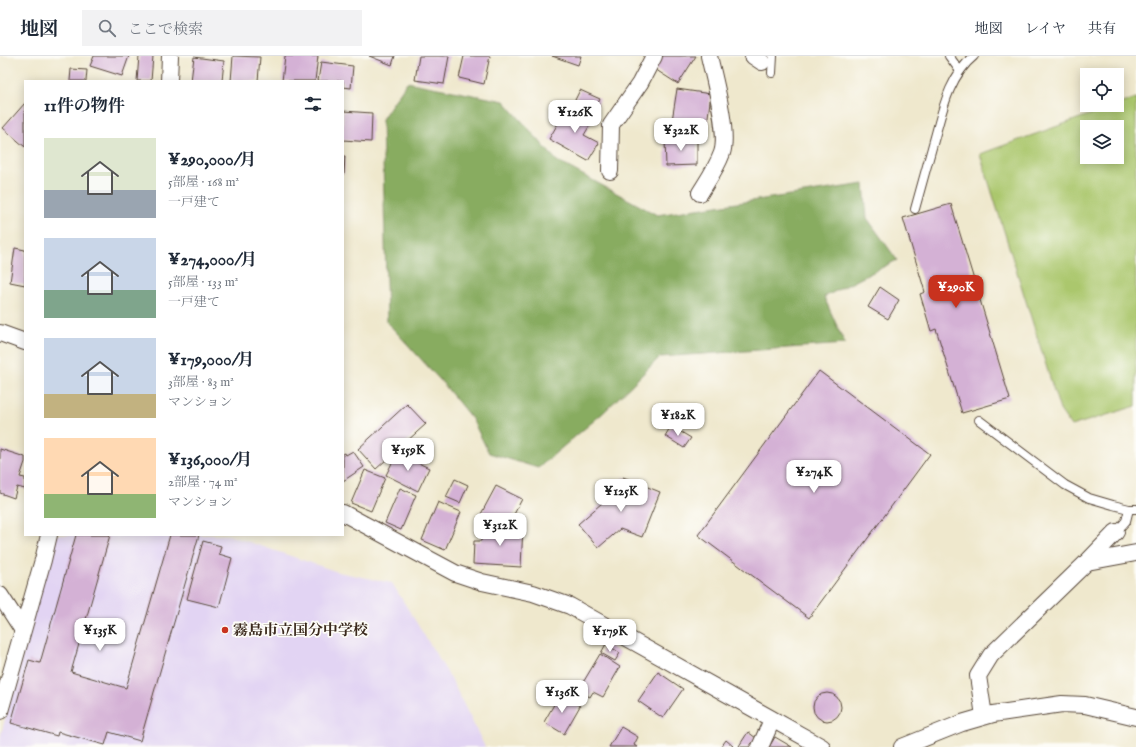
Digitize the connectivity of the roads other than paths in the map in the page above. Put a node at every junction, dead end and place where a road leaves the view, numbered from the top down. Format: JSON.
{"nodes":[{"id":1,"x":170,"y":56,"type":"edge"},
{"id":2,"x":654,"y":56,"type":"edge"},
{"id":3,"x":709,"y":56,"type":"edge"},
{"id":4,"x":949,"y":56,"type":"edge"},
{"id":5,"x":974,"y":56,"type":"edge"},
{"id":6,"x":960,"y":71,"type":"junction"},
{"id":7,"x":169,"y":80,"type":"edge"},
{"id":8,"x":610,"y":171,"type":"dead end"},
{"id":9,"x":700,"y":193,"type":"dead end"},
{"id":10,"x":915,"y":209,"type":"dead end"},
{"id":11,"x":0,"y":333,"type":"edge"},
{"id":12,"x":24,"y":342,"type":"edge"},
{"id":13,"x":979,"y":420,"type":"dead end"},
{"id":14,"x":1132,"y":509,"type":"edge"},
{"id":15,"x":344,"y":514,"type":"edge"},
{"id":16,"x":1116,"y":532,"type":"joint"},
{"id":17,"x":49,"y":536,"type":"edge"},
{"id":18,"x":1136,"y":553,"type":"edge"},
{"id":19,"x":1087,"y":562,"type":"junction"},
{"id":20,"x":0,"y":595,"type":"edge"},
{"id":21,"x":22,"y":629,"type":"junction"},
{"id":22,"x":0,"y":711,"type":"edge"},
{"id":23,"x":984,"y":716,"type":"junction"},
{"id":24,"x":1136,"y":717,"type":"edge"},
{"id":25,"x":772,"y":720,"type":"junction"},
{"id":26,"x":760,"y":747,"type":"edge"},
{"id":27,"x":822,"y":747,"type":"edge"},
{"id":28,"x":902,"y":747,"type":"edge"}],
"edges":[{"from":1,"to":7,"type":"street"},
{"from":2,"to":8,"type":"street"},
{"from":3,"to":9,"type":"street"},
{"from":4,"to":6,"type":"lane"},
{"from":5,"to":6,"type":"lane"},
{"from":6,"to":10,"type":"lane"},
{"from":11,"to":12,"type":"street"},
{"from":13,"to":14,"type":"lane"},
{"from":14,"to":16,"type":"lane"},
{"from":15,"to":25,"type":"street"},
{"from":16,"to":19,"type":"street"},
{"from":17,"to":21,"type":"street"},
{"from":18,"to":19,"type":"street"},
{"from":19,"to":23,"type":"street"},
{"from":20,"to":21,"type":"street"},
{"from":21,"to":22,"type":"street"},
{"from":23,"to":24,"type":"street"},
{"from":23,"to":28,"type":"street"},
{"from":25,"to":26,"type":"street"},
{"from":25,"to":27,"type":"street"}]}
